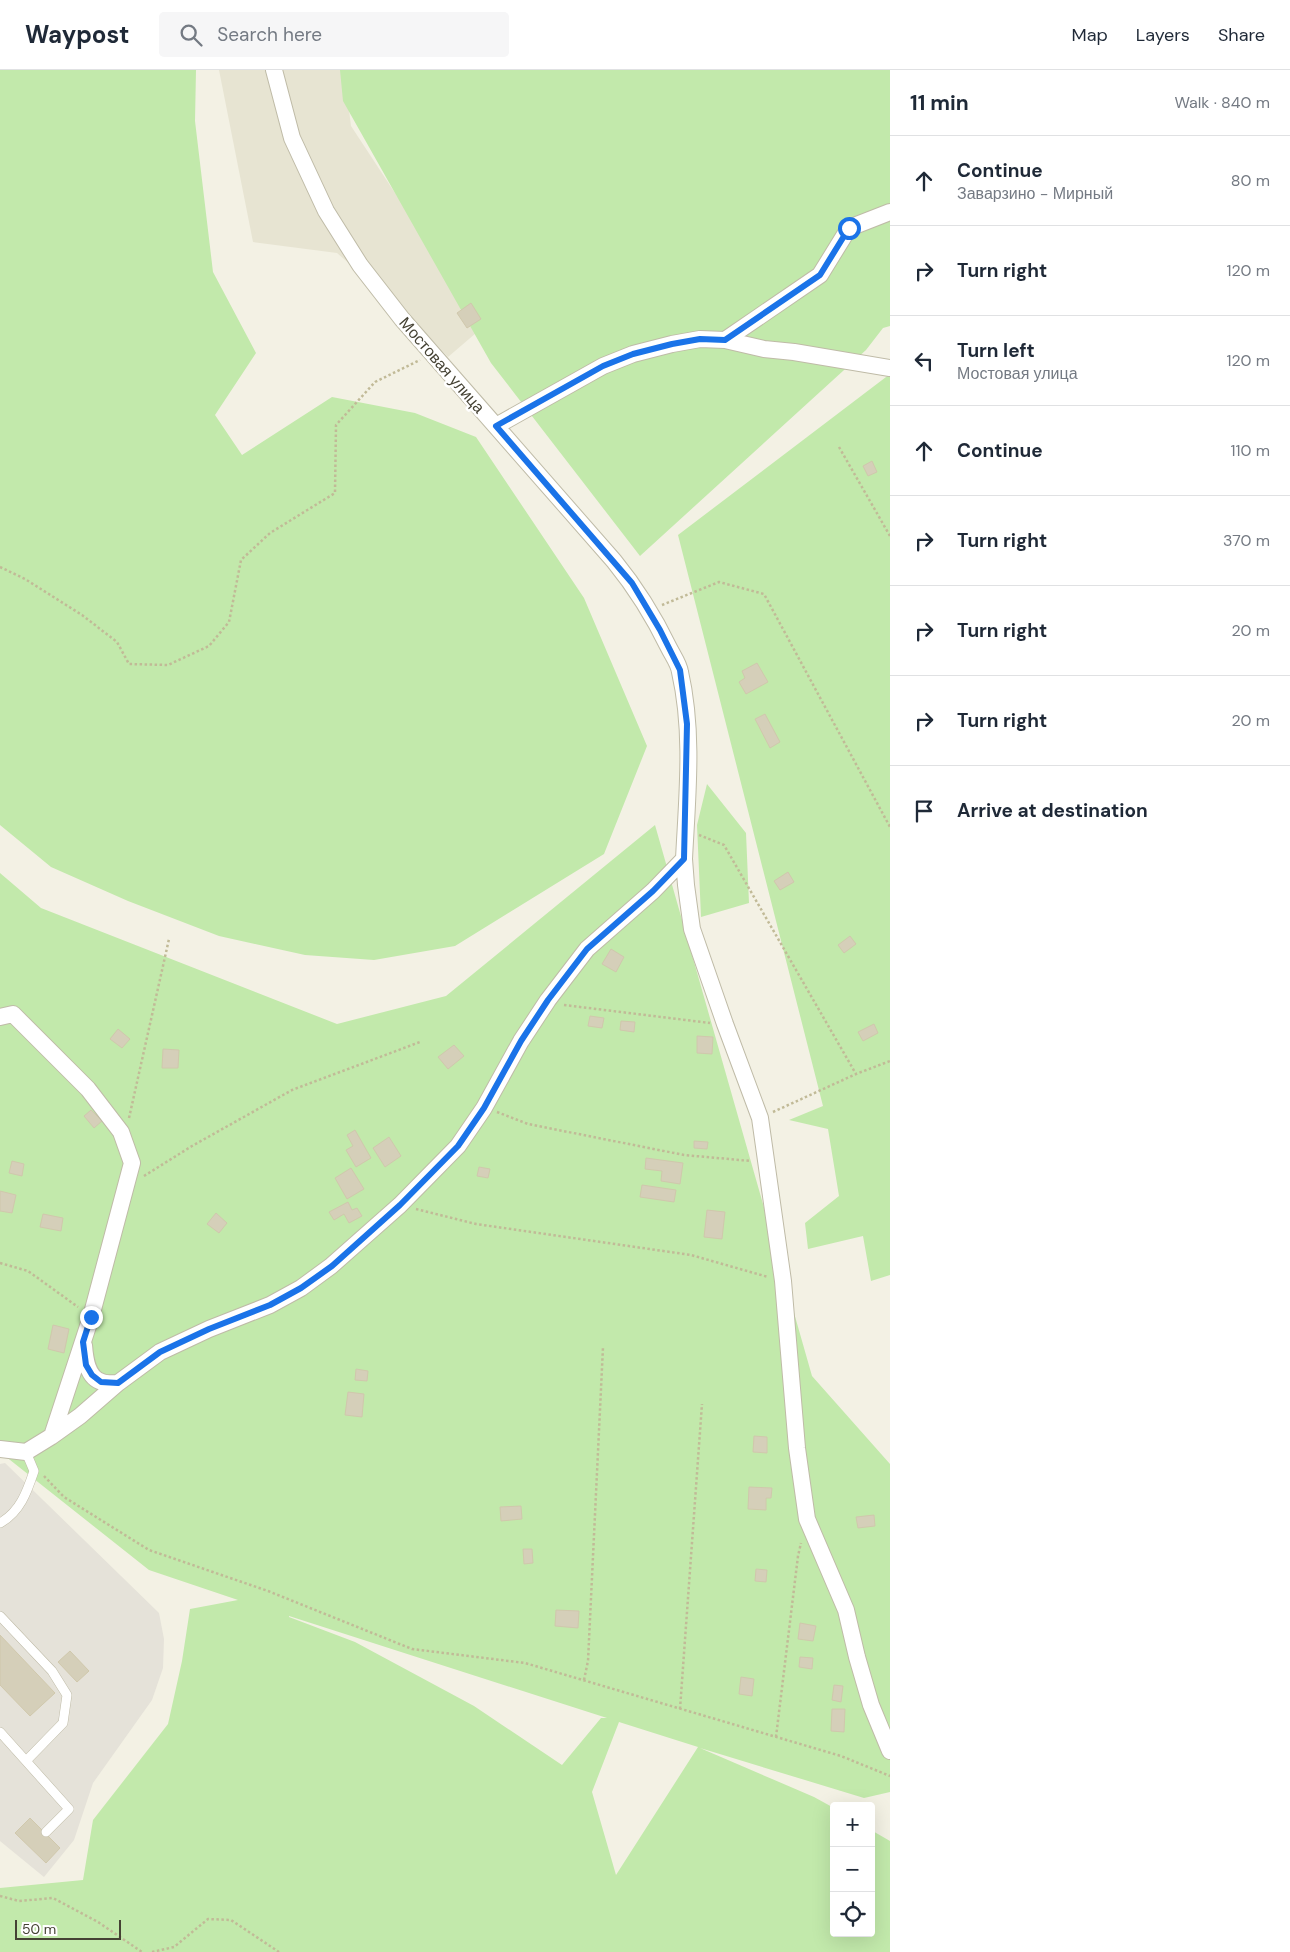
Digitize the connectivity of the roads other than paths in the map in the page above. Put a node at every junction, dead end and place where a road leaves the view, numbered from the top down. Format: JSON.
{"nodes":[{"id":1,"x":274,"y":70,"type":"edge"},
{"id":2,"x":890,"y":212,"type":"edge"},
{"id":3,"x":725,"y":340,"type":"junction"},
{"id":4,"x":890,"y":368,"type":"edge"},
{"id":5,"x":496,"y":426,"type":"junction"},
{"id":6,"x":684,"y":859,"type":"junction"},
{"id":7,"x":0,"y":1016,"type":"edge"},
{"id":8,"x":83,"y":1342,"type":"junction"},
{"id":9,"x":118,"y":1383,"type":"junction"},
{"id":10,"x":52,"y":1436,"type":"junction"},
{"id":11,"x":0,"y":1449,"type":"edge"},
{"id":12,"x":26,"y":1452,"type":"junction"},
{"id":13,"x":0,"y":1523,"type":"edge"},
{"id":14,"x":0,"y":1616,"type":"edge"},
{"id":15,"x":0,"y":1732,"type":"edge"},
{"id":16,"x":890,"y":1750,"type":"edge"},
{"id":17,"x":26,"y":1761,"type":"junction"},
{"id":18,"x":46,"y":1832,"type":"dead end"}],
"edges":[{"from":1,"to":5,"type":"street","name":"Мостовая улица"},
{"from":2,"to":3,"type":"street"},
{"from":3,"to":4,"type":"street"},
{"from":3,"to":5,"type":"street"},
{"from":5,"to":6,"type":"street","name":"Мостовая улица"},
{"from":6,"to":9,"type":"street"},
{"from":6,"to":16,"type":"street","name":"Мостовая улица"},
{"from":7,"to":8,"type":"street"},
{"from":8,"to":9,"type":"street"},
{"from":8,"to":10,"type":"street"},
{"from":9,"to":10,"type":"street"},
{"from":10,"to":12,"type":"street"},
{"from":11,"to":12,"type":"street"},
{"from":12,"to":13,"type":"lane"},
{"from":14,"to":17,"type":"lane"},
{"from":15,"to":17,"type":"lane"},
{"from":17,"to":18,"type":"lane"}]}
